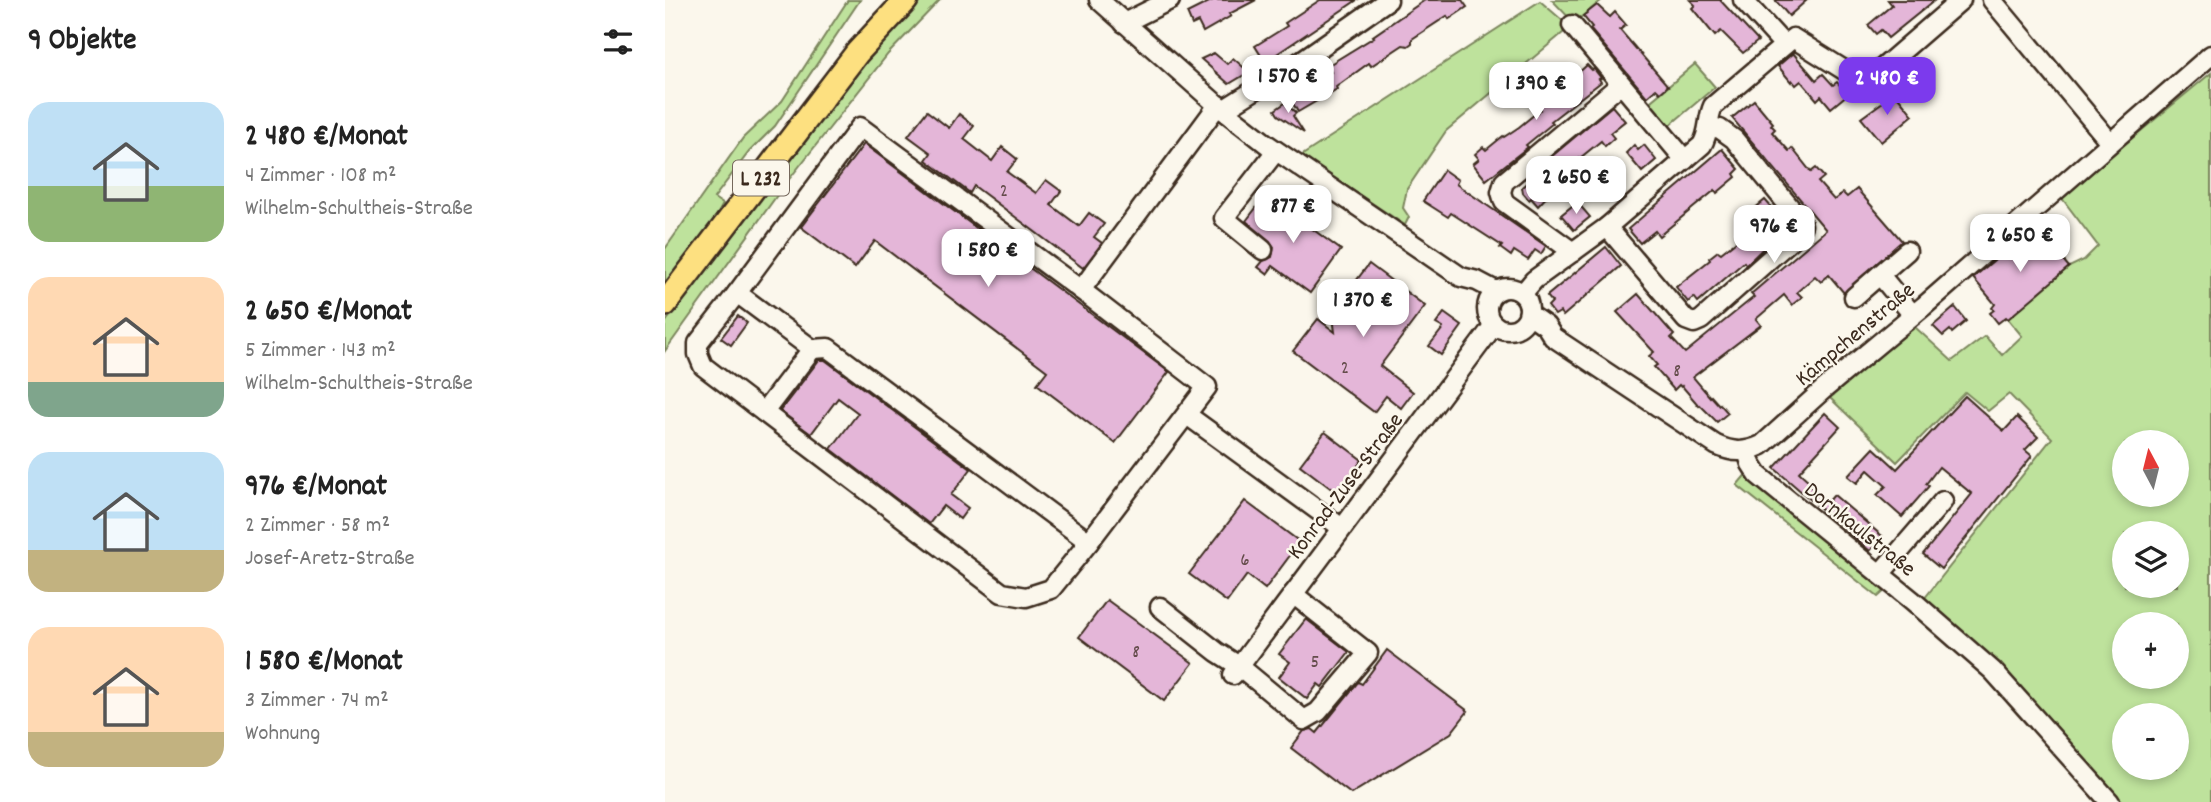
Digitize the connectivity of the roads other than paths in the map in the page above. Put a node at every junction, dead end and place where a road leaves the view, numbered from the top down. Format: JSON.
{"nodes":[{"id":1,"x":888,"y":0,"type":"edge"},
{"id":2,"x":906,"y":0,"type":"edge"},
{"id":3,"x":1099,"y":0,"type":"edge"},
{"id":4,"x":1170,"y":0,"type":"edge"},
{"id":5,"x":1743,"y":0,"type":"edge"},
{"id":6,"x":1961,"y":0,"type":"edge"},
{"id":7,"x":1992,"y":0,"type":"edge"},
{"id":8,"x":1379,"y":2,"type":"edge"},
{"id":9,"x":1125,"y":23,"type":"junction"},
{"id":10,"x":1572,"y":25,"type":"dead end"},
{"id":11,"x":1784,"y":45,"type":"junction"},
{"id":12,"x":857,"y":53,"type":"junction"},
{"id":13,"x":2211,"y":55,"type":"edge"},
{"id":14,"x":1621,"y":84,"type":"junction"},
{"id":15,"x":1220,"y":107,"type":"junction"},
{"id":16,"x":1709,"y":126,"type":"junction"},
{"id":17,"x":2110,"y":142,"type":"junction"},
{"id":18,"x":1276,"y":151,"type":"junction"},
{"id":19,"x":1685,"y":160,"type":"junction"},
{"id":20,"x":1607,"y":228,"type":"junction"},
{"id":21,"x":1263,"y":250,"type":"dead end"},
{"id":22,"x":1907,"y":251,"type":"dead end"},
{"id":23,"x":1573,"y":252,"type":"junction"},
{"id":24,"x":1880,"y":275,"type":"junction"},
{"id":25,"x":1461,"y":276,"type":"junction"},
{"id":26,"x":1081,"y":290,"type":"junction"},
{"id":27,"x":1496,"y":291,"type":"junction"},
{"id":28,"x":737,"y":293,"type":"junction"},
{"id":29,"x":1523,"y":293,"type":"junction"},
{"id":30,"x":1854,"y":298,"type":"dead end"},
{"id":31,"x":665,"y":304,"type":"edge"},
{"id":32,"x":1529,"y":314,"type":"junction"},
{"id":33,"x":1913,"y":314,"type":"junction"},
{"id":34,"x":1491,"y":319,"type":"junction"},
{"id":35,"x":1516,"y":329,"type":"junction"},
{"id":36,"x":1553,"y":337,"type":"junction"},
{"id":37,"x":812,"y":349,"type":"junction"},
{"id":38,"x":764,"y":412,"type":"junction"},
{"id":39,"x":1187,"y":415,"type":"junction"},
{"id":40,"x":1747,"y":451,"type":"junction"},
{"id":41,"x":1943,"y":501,"type":"dead end"},
{"id":42,"x":1342,"y":528,"type":"junction"},
{"id":43,"x":1089,"y":542,"type":"junction"},
{"id":44,"x":1880,"y":574,"type":"junction"},
{"id":45,"x":1293,"y":594,"type":"junction"},
{"id":46,"x":1160,"y":607,"type":"dead end"},
{"id":47,"x":1236,"y":671,"type":"junction"},
{"id":48,"x":2110,"y":802,"type":"edge"}],
"edges":[{"from":1,"to":12,"type":"main road","number":"L 232"},
{"from":2,"to":12,"type":"main road","number":"L 232"},
{"from":3,"to":9,"type":"street"},
{"from":4,"to":9,"type":"street"},
{"from":5,"to":11,"type":"street"},
{"from":6,"to":11,"type":"street"},
{"from":7,"to":17,"type":"street"},
{"from":8,"to":15,"type":"street"},
{"from":9,"to":15,"type":"street"},
{"from":10,"to":14,"type":"street"},
{"from":11,"to":16,"type":"street"},
{"from":12,"to":31,"type":"main road","number":"L 232"},
{"from":13,"to":17,"type":"street","name":"Kämpchenstraße"},
{"from":14,"to":19,"type":"street"},
{"from":14,"to":23,"type":"street"},
{"from":15,"to":18,"type":"street"},
{"from":15,"to":26,"type":"street"},
{"from":16,"to":19,"type":"street"},
{"from":16,"to":20,"type":"street"},
{"from":17,"to":33,"type":"street","name":"Kämpchenstraße"},
{"from":18,"to":21,"type":"street"},
{"from":18,"to":25,"type":"street"},
{"from":19,"to":20,"type":"street"},
{"from":20,"to":23,"type":"street"},
{"from":22,"to":24,"type":"street"},
{"from":23,"to":29,"type":"street"},
{"from":24,"to":30,"type":"street"},
{"from":24,"to":33,"type":"street"},
{"from":25,"to":27,"type":"street"},
{"from":25,"to":34,"type":"street"},
{"from":26,"to":28,"type":"street"},
{"from":26,"to":39,"type":"street"},
{"from":27,"to":29,"type":"street"},
{"from":27,"to":34,"type":"street"},
{"from":28,"to":37,"type":"street"},
{"from":28,"to":38,"type":"street"},
{"from":29,"to":32,"type":"street"},
{"from":32,"to":35,"type":"street"},
{"from":32,"to":36,"type":"street"},
{"from":33,"to":40,"type":"street","name":"Kämpchenstraße"},
{"from":34,"to":35,"type":"street"},
{"from":34,"to":42,"type":"street","name":"Konrad-Zuse-Straße"},
{"from":35,"to":36,"type":"street"},
{"from":36,"to":40,"type":"street"},
{"from":37,"to":38,"type":"street"},
{"from":37,"to":43,"type":"street"},
{"from":38,"to":43,"type":"street"},
{"from":39,"to":42,"type":"street"},
{"from":39,"to":43,"type":"street"},
{"from":40,"to":44,"type":"street","name":"Dornkaulstraße"},
{"from":41,"to":44,"type":"street"},
{"from":42,"to":45,"type":"street","name":"Konrad-Zuse-Straße"},
{"from":44,"to":48,"type":"street","name":"Dornkaulstraße"},
{"from":45,"to":47,"type":"street","name":"Konrad-Zuse-Straße"},
{"from":45,"to":47,"type":"street"},
{"from":46,"to":47,"type":"street"}]}
